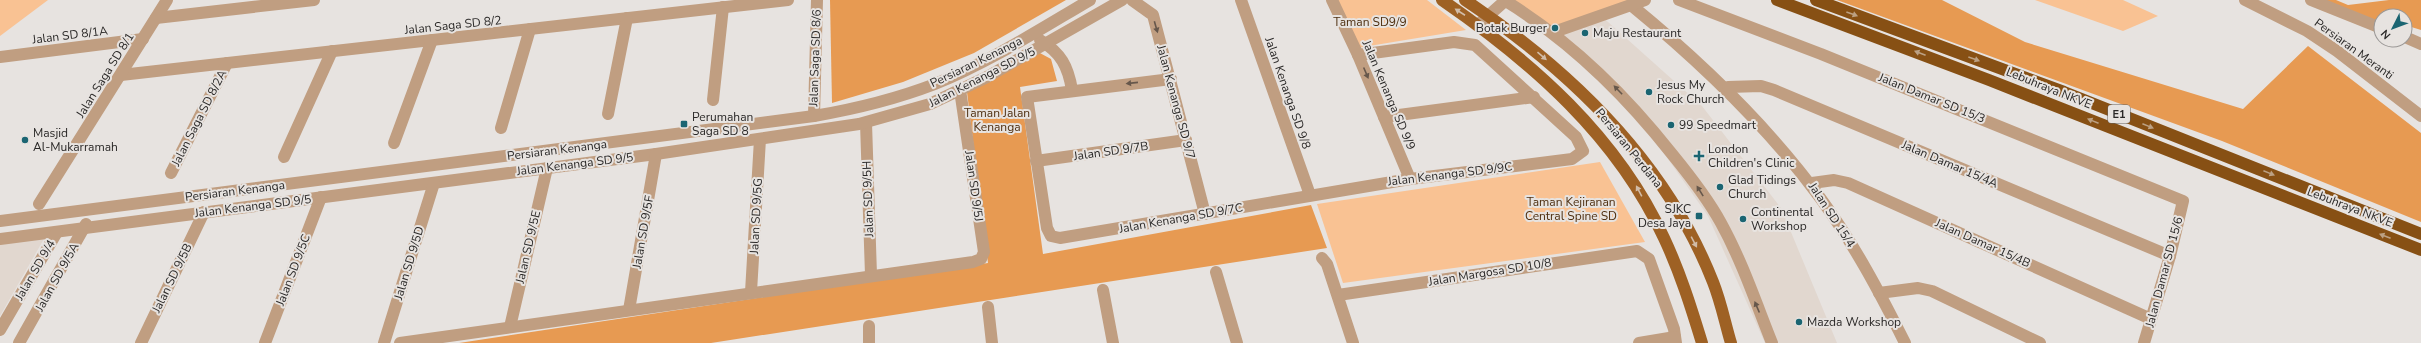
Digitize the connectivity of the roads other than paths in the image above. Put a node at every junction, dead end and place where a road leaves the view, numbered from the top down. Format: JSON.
{"nodes":[{"id":1,"x":167,"y":0,"type":"edge"},
{"id":2,"x":314,"y":0,"type":"edge"},
{"id":3,"x":788,"y":0,"type":"edge"},
{"id":4,"x":817,"y":0,"type":"edge"},
{"id":5,"x":1090,"y":0,"type":"edge"},
{"id":6,"x":1122,"y":0,"type":"edge"},
{"id":7,"x":1132,"y":0,"type":"edge"},
{"id":8,"x":1241,"y":0,"type":"edge"},
{"id":9,"x":1332,"y":0,"type":"edge"},
{"id":10,"x":1442,"y":0,"type":"edge"},
{"id":11,"x":1465,"y":0,"type":"edge"},
{"id":12,"x":1505,"y":0,"type":"edge"},
{"id":13,"x":1645,"y":0,"type":"edge"},
{"id":14,"x":1679,"y":0,"type":"edge"},
{"id":15,"x":1777,"y":0,"type":"edge"},
{"id":16,"x":1816,"y":0,"type":"edge"},
{"id":17,"x":2245,"y":0,"type":"edge"},
{"id":18,"x":2311,"y":0,"type":"edge"},
{"id":19,"x":1631,"y":5,"type":"junction"},
{"id":20,"x":723,"y":7,"type":"junction"},
{"id":21,"x":1489,"y":15,"type":"junction"},
{"id":22,"x":156,"y":18,"type":"junction"},
{"id":23,"x":627,"y":18,"type":"junction"},
{"id":24,"x":1479,"y":24,"type":"junction"},
{"id":25,"x":2373,"y":25,"type":"edge"},
{"id":26,"x":530,"y":29,"type":"junction"},
{"id":27,"x":1554,"y":32,"type":"junction"},
{"id":28,"x":1031,"y":35,"type":"junction"},
{"id":29,"x":143,"y":39,"type":"junction"},
{"id":30,"x":432,"y":40,"type":"junction"},
{"id":31,"x":1047,"y":44,"type":"junction"},
{"id":32,"x":332,"y":51,"type":"junction"},
{"id":33,"x":1358,"y":55,"type":"junction"},
{"id":34,"x":0,"y":57,"type":"edge"},
{"id":35,"x":227,"y":63,"type":"junction"},
{"id":36,"x":121,"y":75,"type":"junction"},
{"id":37,"x":1171,"y":79,"type":"junction"},
{"id":38,"x":1728,"y":87,"type":"junction"},
{"id":39,"x":960,"y":90,"type":"junction"},
{"id":40,"x":1072,"y":90,"type":"junction"},
{"id":41,"x":1534,"y":96,"type":"junction"},
{"id":42,"x":713,"y":100,"type":"dead end"},
{"id":43,"x":608,"y":114,"type":"dead end"},
{"id":44,"x":814,"y":116,"type":"junction"},
{"id":45,"x":2421,"y":116,"type":"edge"},
{"id":46,"x":1384,"y":117,"type":"junction"},
{"id":47,"x":866,"y":123,"type":"junction"},
{"id":48,"x":1611,"y":123,"type":"junction"},
{"id":49,"x":1593,"y":127,"type":"junction"},
{"id":50,"x":501,"y":128,"type":"dead end"},
{"id":51,"x":760,"y":139,"type":"junction"},
{"id":52,"x":1186,"y":140,"type":"junction"},
{"id":53,"x":394,"y":143,"type":"dead end"},
{"id":54,"x":656,"y":154,"type":"junction"},
{"id":55,"x":284,"y":157,"type":"dead end"},
{"id":56,"x":1036,"y":161,"type":"junction"},
{"id":57,"x":547,"y":168,"type":"junction"},
{"id":58,"x":171,"y":173,"type":"dead end"},
{"id":59,"x":1410,"y":179,"type":"junction"},
{"id":60,"x":434,"y":182,"type":"junction"},
{"id":61,"x":1812,"y":183,"type":"junction"},
{"id":62,"x":1310,"y":194,"type":"junction"},
{"id":63,"x":321,"y":197,"type":"junction"},
{"id":64,"x":2183,"y":200,"type":"joint"},
{"id":65,"x":39,"y":204,"type":"junction"},
{"id":66,"x":94,"y":210,"type":"junction"},
{"id":67,"x":204,"y":212,"type":"junction"},
{"id":68,"x":56,"y":214,"type":"junction"},
{"id":69,"x":1205,"y":214,"type":"junction"},
{"id":70,"x":0,"y":221,"type":"edge"},
{"id":71,"x":84,"y":228,"type":"junction"},
{"id":72,"x":57,"y":232,"type":"junction"},
{"id":73,"x":2421,"y":234,"type":"edge"},
{"id":74,"x":0,"y":239,"type":"edge"},
{"id":75,"x":2421,"y":250,"type":"edge"},
{"id":76,"x":2170,"y":256,"type":"junction"},
{"id":77,"x":1322,"y":258,"type":"dead end"},
{"id":78,"x":1216,"y":272,"type":"dead end"},
{"id":79,"x":870,"y":275,"type":"junction"},
{"id":80,"x":1103,"y":290,"type":"dead end"},
{"id":81,"x":751,"y":292,"type":"junction"},
{"id":82,"x":1879,"y":293,"type":"junction"},
{"id":83,"x":1338,"y":295,"type":"junction"},
{"id":84,"x":988,"y":307,"type":"dead end"},
{"id":85,"x":629,"y":310,"type":"junction"},
{"id":86,"x":2151,"y":318,"type":"junction"},
{"id":87,"x":869,"y":326,"type":"dead end"},
{"id":88,"x":510,"y":327,"type":"junction"},
{"id":89,"x":0,"y":330,"type":"edge"},
{"id":90,"x":1675,"y":340,"type":"edge"},
{"id":91,"x":19,"y":343,"type":"edge"},
{"id":92,"x":141,"y":343,"type":"edge"},
{"id":93,"x":265,"y":343,"type":"edge"},
{"id":94,"x":384,"y":343,"type":"edge"},
{"id":95,"x":400,"y":343,"type":"edge"},
{"id":96,"x":869,"y":343,"type":"edge"},
{"id":97,"x":992,"y":343,"type":"edge"},
{"id":98,"x":1113,"y":343,"type":"edge"},
{"id":99,"x":1237,"y":343,"type":"edge"},
{"id":100,"x":1353,"y":343,"type":"edge"},
{"id":101,"x":1639,"y":343,"type":"edge"},
{"id":102,"x":1702,"y":343,"type":"edge"},
{"id":103,"x":1731,"y":343,"type":"edge"},
{"id":104,"x":1772,"y":343,"type":"edge"},
{"id":105,"x":1905,"y":343,"type":"edge"},
{"id":106,"x":2040,"y":343,"type":"edge"},
{"id":107,"x":2144,"y":343,"type":"edge"}],
"edges":[{"from":1,"to":22,"type":"street","name":"Jalan Saga SD 8/1"},
{"from":2,"to":22,"type":"street"},
{"from":3,"to":20,"type":"street","name":"Jalan Saga SD 8/2"},
{"from":4,"to":44,"type":"street","name":"Jalan Saga SD 8/6"},
{"from":5,"to":28,"type":"street","name":"Persiaran Kenanga"},
{"from":6,"to":31,"type":"street","name":"Jalan Kenanga SD 9/5"},
{"from":7,"to":37,"type":"street","name":"Jalan Kenanga SD 9/7","one_way":true},
{"from":8,"to":62,"type":"street","name":"Jalan Kenanga SD 9/8"},
{"from":9,"to":33,"type":"street","name":"Jalan Kenanga SD 9/9"},
{"from":24,"to":10,"type":"main road","name":"Persiaran Perdana","one_way":true},
{"from":11,"to":21,"type":"main road","name":"Persiaran Perdana"},
{"from":12,"to":21,"type":"street"},
{"from":12,"to":27,"type":"street"},
{"from":13,"to":19,"type":"street"},
{"from":14,"to":64,"type":"street","name":"Jalan Damar SD 15/3"},
{"from":75,"to":15,"type":"highway","name":"Lebuhraya NKVE","number":"E1","one_way":true},
{"from":16,"to":73,"type":"highway","name":"Lebuhraya NKVE","number":"E1","one_way":true},
{"from":17,"to":45,"type":"street","name":"Persiaran Meranti"},
{"from":18,"to":25,"type":"street"},
{"from":19,"to":27,"type":"street"},
{"from":19,"to":38,"type":"street","name":"Jalan SD 15/4"},
{"from":20,"to":23,"type":"street","name":"Jalan Saga SD 8/2"},
{"from":20,"to":42,"type":"street"},
{"from":21,"to":24,"type":"street"},
{"from":21,"to":48,"type":"main road","name":"Persiaran Perdana","one_way":true},
{"from":22,"to":29,"type":"street","name":"Jalan Saga SD 8/1"},
{"from":23,"to":26,"type":"street","name":"Jalan Saga SD 8/2"},
{"from":23,"to":43,"type":"street"},
{"from":24,"to":49,"type":"main road","name":"Persiaran Perdana"},
{"from":26,"to":30,"type":"street","name":"Jalan Saga SD 8/2"},
{"from":26,"to":50,"type":"street"},
{"from":104,"to":27,"type":"street","one_way":true},
{"from":28,"to":31,"type":"street"},
{"from":28,"to":44,"type":"street","name":"Persiaran Kenanga"},
{"from":29,"to":34,"type":"street","name":"Jalan SD 8/1A"},
{"from":29,"to":36,"type":"street","name":"Jalan Saga SD 8/1"},
{"from":30,"to":32,"type":"street","name":"Jalan Saga SD 8/2"},
{"from":30,"to":53,"type":"street"},
{"from":31,"to":39,"type":"street","name":"Jalan Kenanga SD 9/5"},
{"from":31,"to":40,"type":"street"},
{"from":32,"to":35,"type":"street","name":"Jalan Saga SD 8/2"},
{"from":32,"to":55,"type":"street"},
{"from":33,"to":41,"type":"street"},
{"from":33,"to":46,"type":"street","name":"Jalan Kenanga SD 9/9","one_way":true},
{"from":35,"to":36,"type":"street","name":"Jalan Saga SD 8/2"},
{"from":35,"to":58,"type":"street","name":"Jalan Saga SD 8/2A"},
{"from":36,"to":65,"type":"street","name":"Jalan Saga SD 8/1"},
{"from":37,"to":40,"type":"street","one_way":true},
{"from":37,"to":52,"type":"street","name":"Jalan Kenanga SD 9/7"},
{"from":38,"to":61,"type":"street","name":"Jalan SD 15/4"},
{"from":38,"to":76,"type":"street","name":"Jalan Damar 15/4A"},
{"from":39,"to":47,"type":"street","name":"Jalan Kenanga SD 9/5"},
{"from":39,"to":79,"type":"street","name":"Jalan SD 9/5J"},
{"from":40,"to":56,"type":"street"},
{"from":41,"to":46,"type":"street"},
{"from":41,"to":59,"type":"street","name":"Jalan Kenanga SD 9/9C"},
{"from":44,"to":66,"type":"street","name":"Persiaran Kenanga"},
{"from":46,"to":59,"type":"street","name":"Jalan Kenanga SD 9/9"},
{"from":47,"to":51,"type":"street","name":"Jalan Kenanga SD 9/5"},
{"from":47,"to":79,"type":"street","name":"Jalan SD 9/5H"},
{"from":48,"to":49,"type":"main road"},
{"from":48,"to":103,"type":"main road","name":"Persiaran Perdana","one_way":true},
{"from":102,"to":49,"type":"main road","name":"Persiaran Perdana","one_way":true},
{"from":51,"to":54,"type":"street","name":"Jalan Kenanga SD 9/5"},
{"from":51,"to":81,"type":"street","name":"Jalan SD 9/5G"},
{"from":52,"to":56,"type":"street","name":"Jalan SD 9/7B"},
{"from":52,"to":69,"type":"street","name":"Jalan Kenanga SD 9/7"},
{"from":54,"to":57,"type":"street","name":"Jalan Kenanga SD 9/5"},
{"from":54,"to":85,"type":"street","name":"Jalan SD 9/5F"},
{"from":56,"to":69,"type":"street","name":"Jalan Kenanga SD 9/7C"},
{"from":57,"to":60,"type":"street","name":"Jalan Kenanga SD 9/5"},
{"from":57,"to":88,"type":"street","name":"Jalan SD 9/5E"},
{"from":59,"to":62,"type":"street","name":"Jalan Kenanga SD 9/9C"},
{"from":60,"to":63,"type":"street","name":"Jalan Kenanga SD 9/5"},
{"from":60,"to":94,"type":"street","name":"Jalan SD 9/5D"},
{"from":61,"to":82,"type":"street","name":"Jalan SD 15/4"},
{"from":61,"to":86,"type":"street","name":"Jalan Damar 15/4B"},
{"from":62,"to":69,"type":"street","name":"Jalan Kenanga SD 9/7C"},
{"from":63,"to":67,"type":"street","name":"Jalan Kenanga SD 9/5"},
{"from":63,"to":93,"type":"street","name":"Jalan SD 9/5C"},
{"from":64,"to":76,"type":"street","name":"Jalan Damar SD 15/6"},
{"from":65,"to":68,"type":"street"},
{"from":65,"to":70,"type":"street"},
{"from":66,"to":68,"type":"street","name":"Persiaran Kenanga"},
{"from":66,"to":71,"type":"street","name":"Jalan SD 9/5A"},
{"from":67,"to":71,"type":"street","name":"Jalan Kenanga SD 9/5"},
{"from":67,"to":92,"type":"street","name":"Jalan SD 9/5B"},
{"from":68,"to":70,"type":"street","name":"Persiaran Kenanga"},
{"from":71,"to":72,"type":"street","name":"Jalan Kenanga SD 9/5"},
{"from":71,"to":91,"type":"street","name":"Jalan SD 9/5A"},
{"from":72,"to":74,"type":"street","name":"Jalan Kenanga SD 9/5"},
{"from":72,"to":89,"type":"street","name":"Jalan SD 9/4"},
{"from":76,"to":86,"type":"street","name":"Jalan Damar SD 15/6"},
{"from":77,"to":83,"type":"street"},
{"from":78,"to":99,"type":"street"},
{"from":79,"to":81,"type":"street"},
{"from":80,"to":98,"type":"street"},
{"from":81,"to":85,"type":"street"},
{"from":82,"to":105,"type":"street","name":"Jalan SD 15/4"},
{"from":82,"to":106,"type":"street"},
{"from":83,"to":90,"type":"street","name":"Jalan Margosa SD 10/8"},
{"from":83,"to":100,"type":"street"},
{"from":84,"to":97,"type":"street"},
{"from":85,"to":88,"type":"street"},
{"from":86,"to":107,"type":"street","name":"Jalan Damar SD 15/6"},
{"from":87,"to":96,"type":"street"},
{"from":88,"to":95,"type":"street"},
{"from":90,"to":101,"type":"street"}]}
